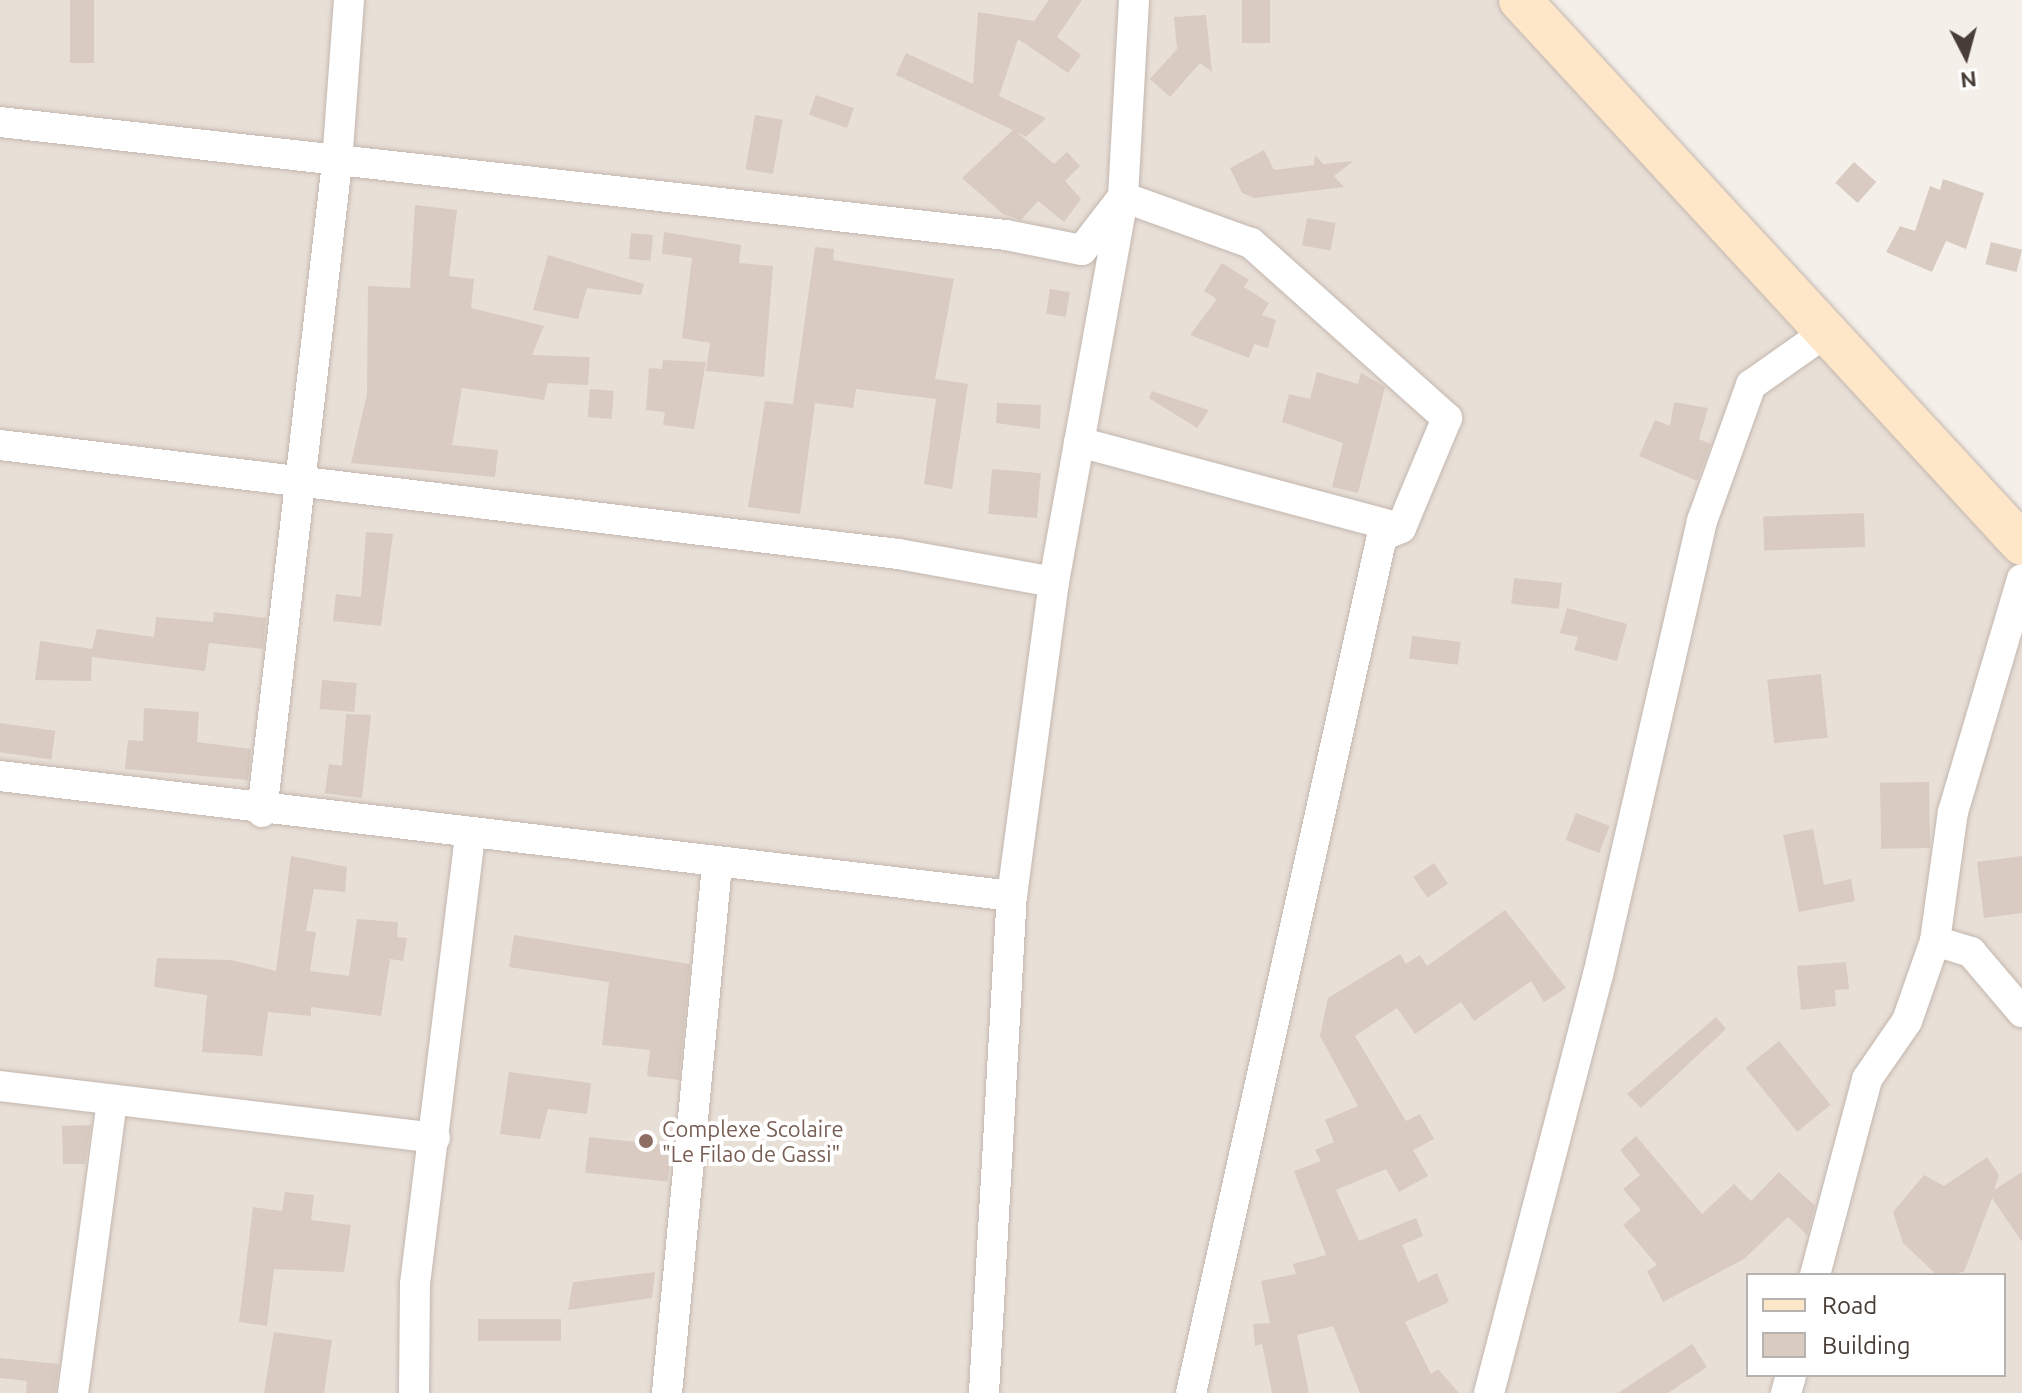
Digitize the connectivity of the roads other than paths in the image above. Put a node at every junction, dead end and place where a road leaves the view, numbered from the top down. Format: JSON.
{"nodes":[{"id":1,"x":349,"y":0,"type":"edge"},
{"id":2,"x":1134,"y":0,"type":"edge"},
{"id":3,"x":1520,"y":0,"type":"edge"},
{"id":4,"x":1556,"y":0,"type":"edge"},
{"id":5,"x":1578,"y":43,"type":"junction"},
{"id":6,"x":0,"y":122,"type":"edge"},
{"id":7,"x":337,"y":163,"type":"junction"},
{"id":8,"x":1123,"y":197,"type":"junction"},
{"id":9,"x":1826,"y":332,"type":"junction"},
{"id":10,"x":1079,"y":442,"type":"junction"},
{"id":11,"x":0,"y":445,"type":"edge"},
{"id":12,"x":298,"y":481,"type":"junction"},
{"id":13,"x":2022,"y":501,"type":"edge"},
{"id":14,"x":1401,"y":528,"type":"junction"},
{"id":15,"x":2022,"y":544,"type":"edge"},
{"id":16,"x":2022,"y":579,"type":"edge"},
{"id":17,"x":1054,"y":582,"type":"junction"},
{"id":18,"x":0,"y":776,"type":"edge"},
{"id":19,"x":262,"y":812,"type":"junction"},
{"id":20,"x":470,"y":837,"type":"junction"},
{"id":21,"x":717,"y":865,"type":"junction"},
{"id":22,"x":1012,"y":896,"type":"junction"},
{"id":23,"x":1935,"y":941,"type":"junction"},
{"id":24,"x":2022,"y":1012,"type":"edge"},
{"id":25,"x":0,"y":1086,"type":"edge"},
{"id":26,"x":112,"y":1101,"type":"junction"},
{"id":27,"x":435,"y":1138,"type":"junction"},
{"id":28,"x":1816,"y":1273,"type":"edge"},
{"id":29,"x":73,"y":1393,"type":"edge"},
{"id":30,"x":414,"y":1393,"type":"edge"},
{"id":31,"x":667,"y":1393,"type":"edge"},
{"id":32,"x":984,"y":1393,"type":"edge"},
{"id":33,"x":1191,"y":1393,"type":"edge"},
{"id":34,"x":1489,"y":1393,"type":"edge"}],
"edges":[{"from":1,"to":7,"type":"street"},
{"from":2,"to":8,"type":"street"},
{"from":3,"to":5,"type":"main road"},
{"from":4,"to":5,"type":"main road"},
{"from":5,"to":9,"type":"main road"},
{"from":5,"to":13,"type":"main road"},
{"from":6,"to":7,"type":"street"},
{"from":7,"to":8,"type":"street"},
{"from":7,"to":12,"type":"street"},
{"from":8,"to":10,"type":"street"},
{"from":8,"to":14,"type":"street"},
{"from":9,"to":15,"type":"main road"},
{"from":9,"to":34,"type":"street"},
{"from":10,"to":14,"type":"street"},
{"from":10,"to":17,"type":"street"},
{"from":11,"to":12,"type":"street"},
{"from":12,"to":17,"type":"street"},
{"from":12,"to":19,"type":"street"},
{"from":14,"to":33,"type":"street"},
{"from":16,"to":23,"type":"street"},
{"from":17,"to":22,"type":"street"},
{"from":18,"to":19,"type":"street"},
{"from":19,"to":20,"type":"street"},
{"from":20,"to":21,"type":"street"},
{"from":20,"to":27,"type":"street"},
{"from":21,"to":22,"type":"street"},
{"from":21,"to":31,"type":"street"},
{"from":22,"to":32,"type":"street"},
{"from":23,"to":24,"type":"street"},
{"from":23,"to":28,"type":"street"},
{"from":25,"to":26,"type":"street"},
{"from":26,"to":27,"type":"street"},
{"from":26,"to":29,"type":"street"},
{"from":27,"to":30,"type":"street"}]}
